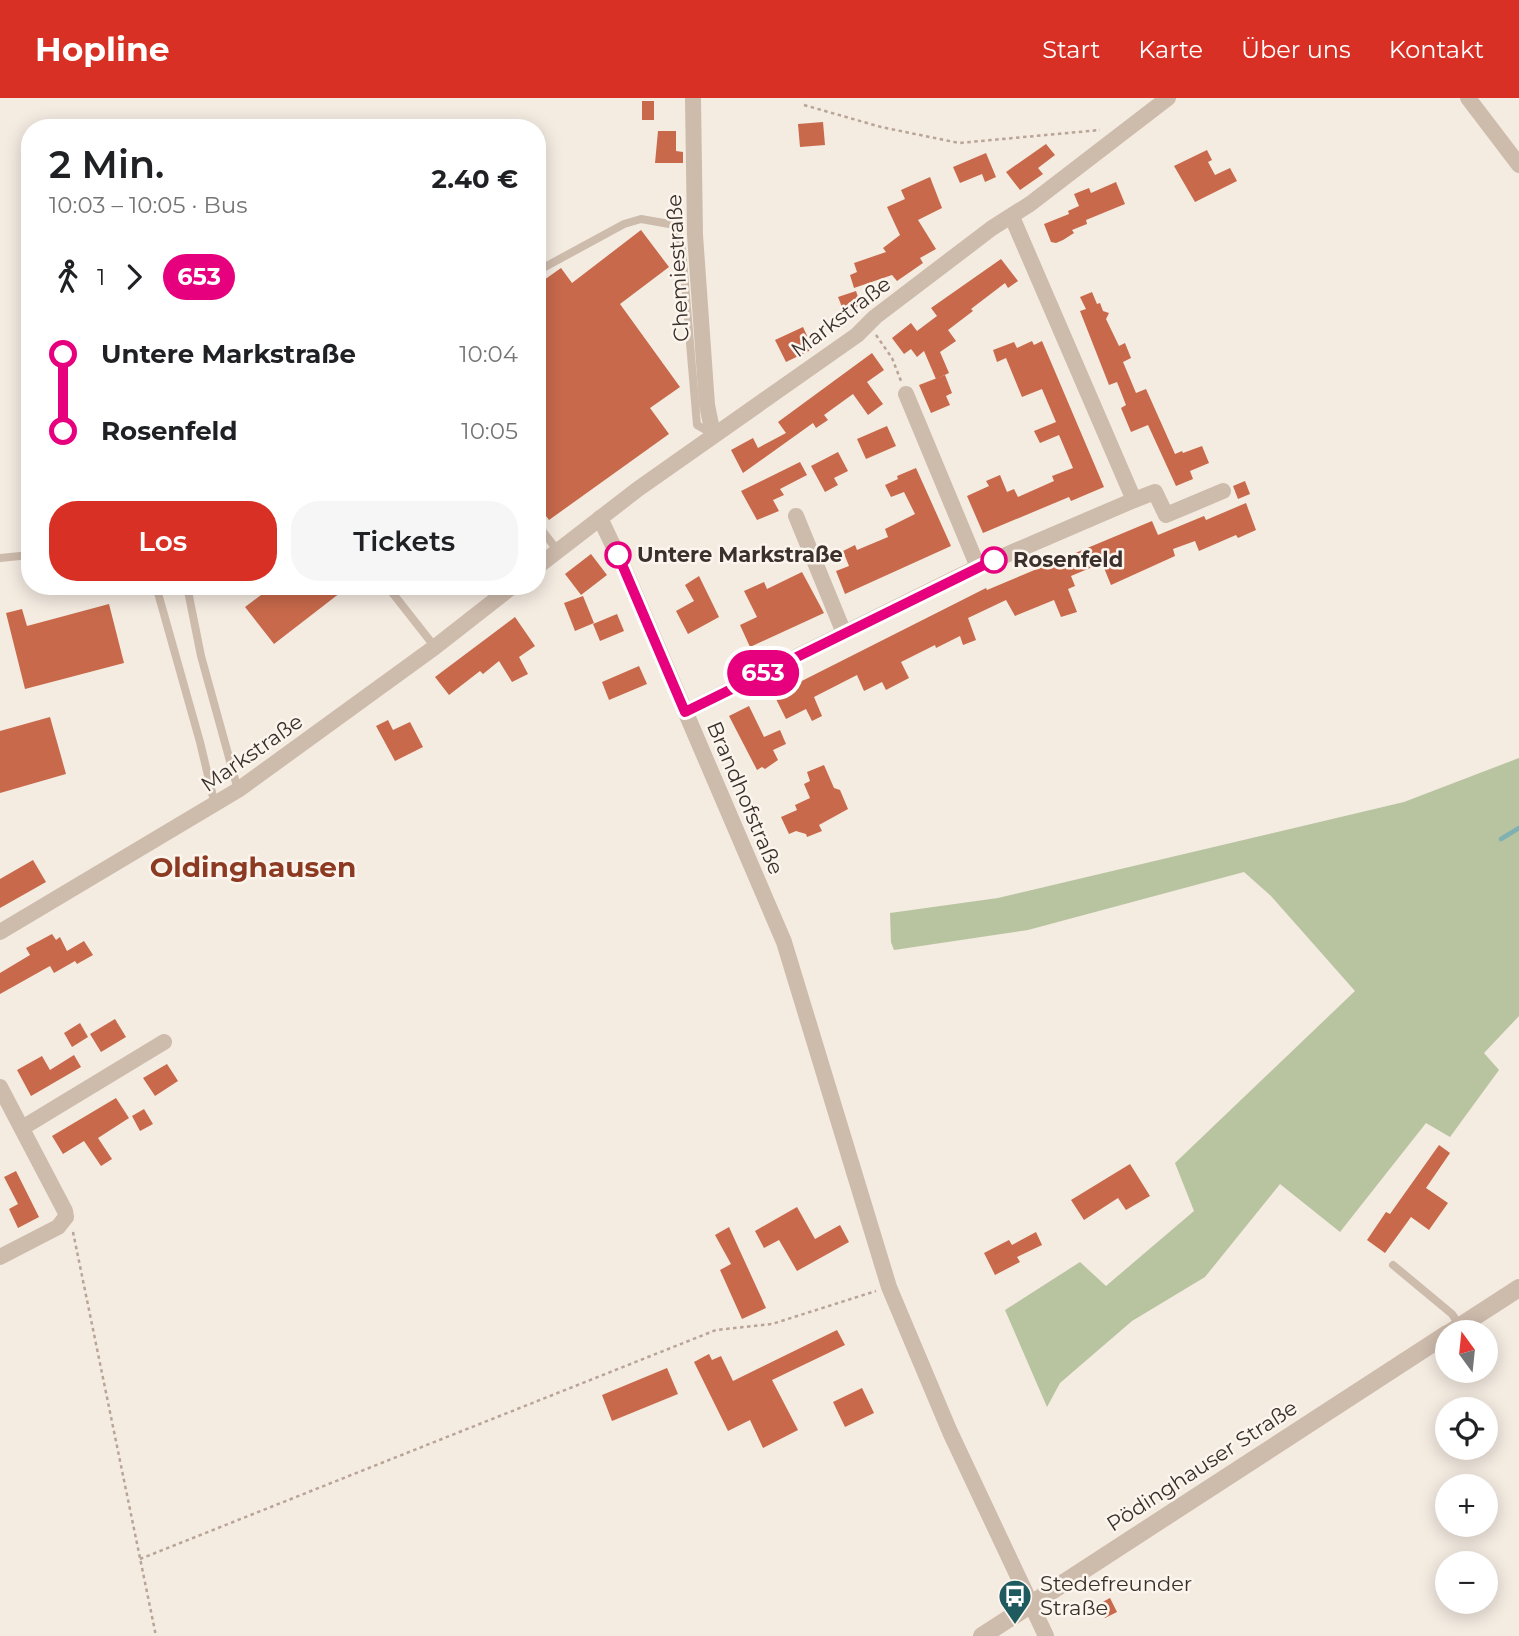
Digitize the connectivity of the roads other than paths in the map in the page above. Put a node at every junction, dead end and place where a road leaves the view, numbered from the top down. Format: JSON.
{"nodes":[{"id":1,"x":693,"y":98,"type":"edge"},
{"id":2,"x":1168,"y":98,"type":"edge"},
{"id":3,"x":1468,"y":98,"type":"edge"},
{"id":4,"x":1519,"y":165,"type":"edge"},
{"id":5,"x":1012,"y":217,"type":"junction"},
{"id":6,"x":546,"y":266,"type":"edge"},
{"id":7,"x":906,"y":394,"type":"road end"},
{"id":8,"x":713,"y":435,"type":"junction"},
{"id":9,"x":1223,"y":491,"type":"dead end"},
{"id":10,"x":1134,"y":500,"type":"junction"},
{"id":11,"x":796,"y":516,"type":"dead end"},
{"id":12,"x":600,"y":518,"type":"junction"},
{"id":13,"x":546,"y":536,"type":"edge"},
{"id":14,"x":558,"y":551,"type":"junction"},
{"id":15,"x":21,"y":556,"type":"edge"},
{"id":16,"x":0,"y":558,"type":"edge"},
{"id":17,"x":546,"y":560,"type":"edge"},
{"id":18,"x":978,"y":567,"type":"junction"},
{"id":19,"x":159,"y":595,"type":"edge"},
{"id":20,"x":189,"y":595,"type":"edge"},
{"id":21,"x":394,"y":595,"type":"edge"},
{"id":22,"x":501,"y":595,"type":"edge"},
{"id":23,"x":844,"y":633,"type":"junction"},
{"id":24,"x":435,"y":647,"type":"junction"},
{"id":25,"x":685,"y":712,"type":"junction"},
{"id":26,"x":238,"y":790,"type":"junction"},
{"id":27,"x":215,"y":806,"type":"junction"},
{"id":28,"x":0,"y":932,"type":"edge"},
{"id":29,"x":164,"y":1042,"type":"dead end"},
{"id":30,"x":0,"y":1087,"type":"edge"},
{"id":31,"x":22,"y":1128,"type":"junction"},
{"id":32,"x":0,"y":1256,"type":"edge"},
{"id":33,"x":1393,"y":1265,"type":"dead end"},
{"id":34,"x":1519,"y":1288,"type":"edge"},
{"id":35,"x":1452,"y":1320,"type":"edge"},
{"id":36,"x":1469,"y":1320,"type":"edge"},
{"id":37,"x":1435,"y":1342,"type":"edge"},
{"id":38,"x":1032,"y":1604,"type":"junction"},
{"id":39,"x":982,"y":1636,"type":"edge"},
{"id":40,"x":1046,"y":1636,"type":"edge"}],
"edges":[{"from":1,"to":8,"type":"street","name":"Chemiestraße"},
{"from":2,"to":5,"type":"street","name":"Markstraße"},
{"from":3,"to":4,"type":"street"},
{"from":5,"to":8,"type":"street","name":"Markstraße"},
{"from":5,"to":10,"type":"street"},
{"from":6,"to":8,"type":"lane"},
{"from":7,"to":18,"type":"street"},
{"from":8,"to":12,"type":"street","name":"Markstraße"},
{"from":9,"to":10,"type":"street"},
{"from":10,"to":18,"type":"street"},
{"from":11,"to":23,"type":"street"},
{"from":12,"to":14,"type":"street","name":"Markstraße"},
{"from":12,"to":25,"type":"street","name":"Brandhofstraße"},
{"from":13,"to":14,"type":"lane"},
{"from":14,"to":17,"type":"street","name":"Markstraße"},
{"from":15,"to":16,"type":"lane"},
{"from":18,"to":23,"type":"street"},
{"from":19,"to":27,"type":"lane"},
{"from":20,"to":26,"type":"lane"},
{"from":21,"to":24,"type":"lane"},
{"from":22,"to":24,"type":"street","name":"Markstraße"},
{"from":23,"to":25,"type":"street"},
{"from":24,"to":26,"type":"street","name":"Markstraße"},
{"from":25,"to":38,"type":"street","name":"Brandhofstraße"},
{"from":26,"to":27,"type":"street","name":"Markstraße"},
{"from":27,"to":28,"type":"street","name":"Markstraße"},
{"from":29,"to":31,"type":"street"},
{"from":30,"to":31,"type":"street"},
{"from":31,"to":32,"type":"street"},
{"from":33,"to":35,"type":"lane"},
{"from":34,"to":36,"type":"street","name":"Pödinghauser Straße"},
{"from":37,"to":38,"type":"street","name":"Pödinghauser Straße"},
{"from":38,"to":39,"type":"street","name":"Pödinghauser Straße"},
{"from":38,"to":40,"type":"street"}]}
